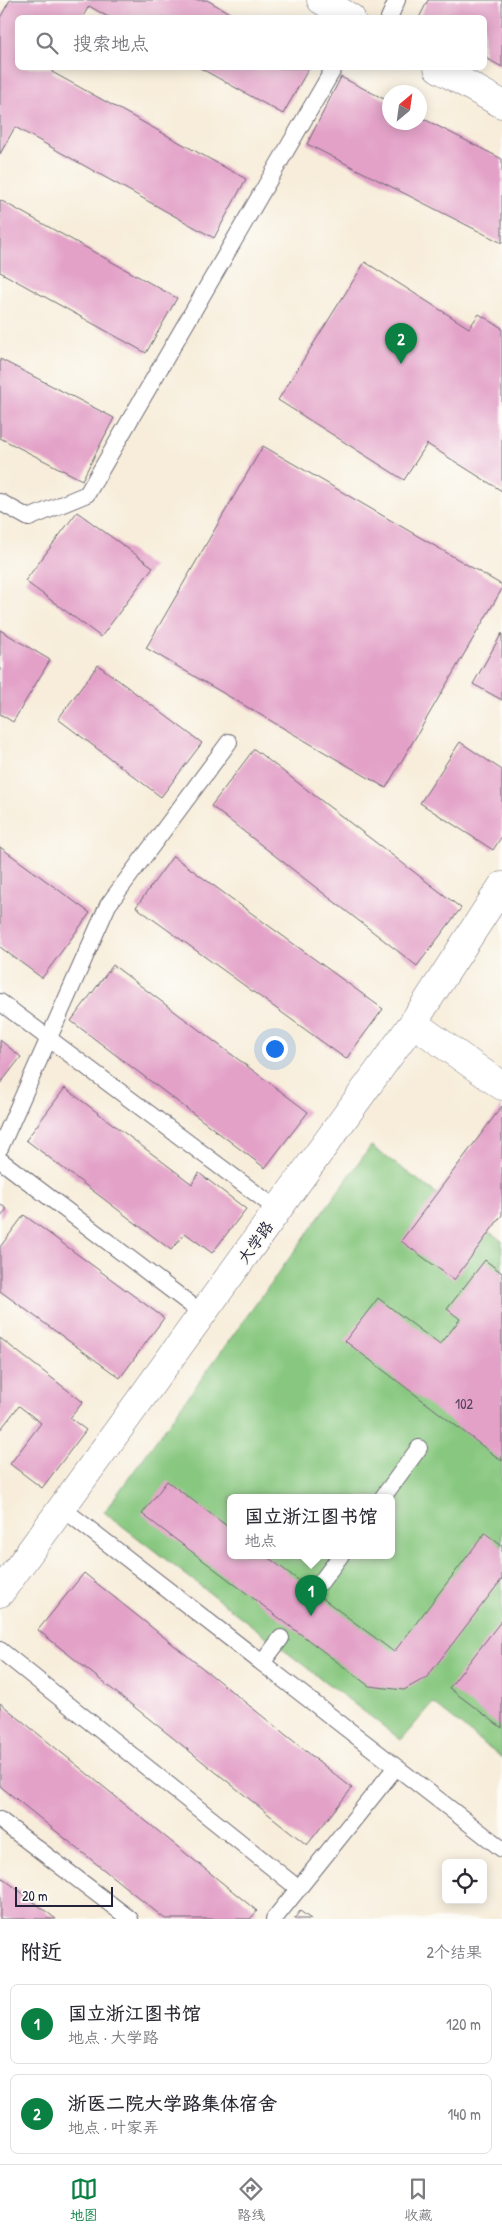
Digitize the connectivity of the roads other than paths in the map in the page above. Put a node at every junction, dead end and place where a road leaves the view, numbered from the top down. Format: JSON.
{"nodes":[{"id":1,"x":320,"y":0,"type":"edge"},
{"id":2,"x":397,"y":0,"type":"edge"},
{"id":3,"x":346,"y":15,"type":"edge"},
{"id":4,"x":390,"y":15,"type":"edge"},
{"id":5,"x":333,"y":70,"type":"edge"},
{"id":6,"x":442,"y":70,"type":"edge"},
{"id":7,"x":502,"y":104,"type":"edge"},
{"id":8,"x":0,"y":502,"type":"edge"},
{"id":9,"x":229,"y":742,"type":"dead end"},
{"id":10,"x":502,"y":886,"type":"edge"},
{"id":11,"x":0,"y":1002,"type":"edge"},
{"id":12,"x":413,"y":1023,"type":"junction"},
{"id":13,"x":48,"y":1039,"type":"junction"},
{"id":14,"x":502,"y":1086,"type":"edge"},
{"id":15,"x":0,"y":1148,"type":"edge"},
{"id":16,"x":0,"y":1160,"type":"edge"},
{"id":17,"x":278,"y":1210,"type":"junction"},
{"id":18,"x":203,"y":1314,"type":"junction"},
{"id":19,"x":419,"y":1448,"type":"dead end"},
{"id":20,"x":385,"y":1494,"type":"edge"},
{"id":21,"x":62,"y":1508,"type":"junction"},
{"id":22,"x":338,"y":1559,"type":"edge"},
{"id":23,"x":321,"y":1582,"type":"dead end"},
{"id":24,"x":0,"y":1593,"type":"edge"},
{"id":25,"x":281,"y":1638,"type":"dead end"},
{"id":26,"x":0,"y":1650,"type":"edge"},
{"id":27,"x":262,"y":1663,"type":"junction"},
{"id":28,"x":396,"y":1767,"type":"junction"},
{"id":29,"x":0,"y":1820,"type":"edge"},
{"id":30,"x":502,"y":1849,"type":"edge"},
{"id":31,"x":299,"y":1889,"type":"junction"},
{"id":32,"x":130,"y":1919,"type":"edge"},
{"id":33,"x":274,"y":1919,"type":"edge"}],
"edges":[{"from":1,"to":3,"type":"street"},
{"from":2,"to":4,"type":"lane"},
{"from":5,"to":8,"type":"lane"},
{"from":6,"to":7,"type":"street"},
{"from":9,"to":13,"type":"lane"},
{"from":10,"to":12,"type":"street","name":"大学路"},
{"from":11,"to":13,"type":"lane"},
{"from":12,"to":14,"type":"street"},
{"from":12,"to":17,"type":"street","name":"大学路"},
{"from":13,"to":15,"type":"lane"},
{"from":13,"to":17,"type":"lane"},
{"from":16,"to":18,"type":"lane"},
{"from":17,"to":18,"type":"street","name":"大学路"},
{"from":18,"to":21,"type":"street","name":"大学路"},
{"from":19,"to":20,"type":"lane"},
{"from":21,"to":24,"type":"street","name":"大学路"},
{"from":21,"to":27,"type":"lane"},
{"from":22,"to":23,"type":"lane"},
{"from":25,"to":27,"type":"lane"},
{"from":26,"to":31,"type":"lane"},
{"from":27,"to":28,"type":"lane"},
{"from":28,"to":30,"type":"lane"},
{"from":28,"to":31,"type":"lane"},
{"from":29,"to":32,"type":"lane"},
{"from":31,"to":33,"type":"lane"}]}
